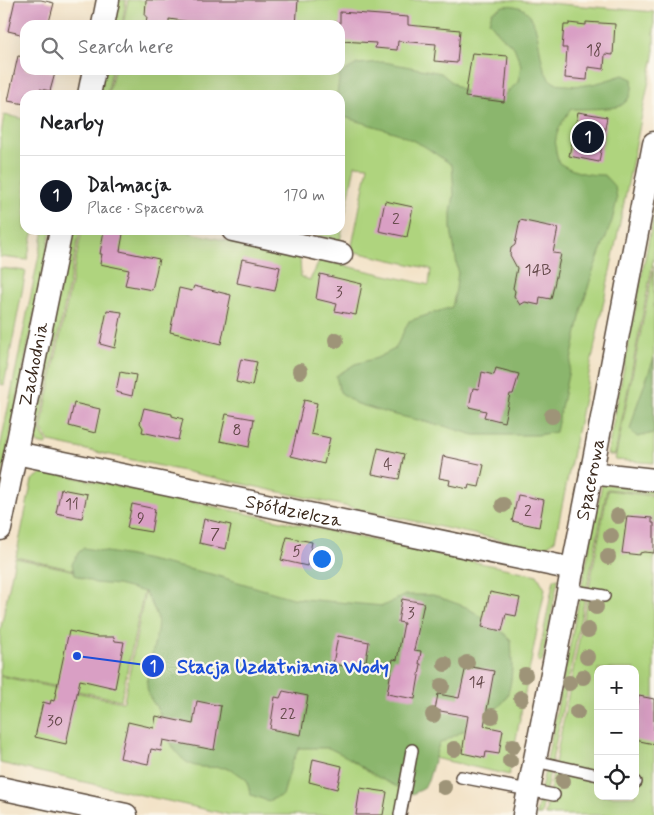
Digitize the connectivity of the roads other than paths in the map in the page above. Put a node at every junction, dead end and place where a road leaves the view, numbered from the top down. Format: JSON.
{"nodes":[{"id":1,"x":108,"y":0,"type":"edge"},
{"id":2,"x":104,"y":20,"type":"edge"},
{"id":3,"x":93,"y":75,"type":"edge"},
{"id":4,"x":90,"y":90,"type":"edge"},
{"id":5,"x":654,"y":143,"type":"edge"},
{"id":6,"x":61,"y":235,"type":"edge"},
{"id":7,"x":278,"y":235,"type":"edge"},
{"id":8,"x":341,"y":254,"type":"dead end"},
{"id":9,"x":16,"y":453,"type":"junction"},
{"id":10,"x":591,"y":473,"type":"junction"},
{"id":11,"x":654,"y":480,"type":"edge"},
{"id":12,"x":0,"y":529,"type":"edge"},
{"id":13,"x":571,"y":579,"type":"junction"},
{"id":14,"x":604,"y":596,"type":"dead end"},
{"id":15,"x":412,"y":750,"type":"dead end"},
{"id":16,"x":534,"y":761,"type":"junction"},
{"id":17,"x":594,"y":774,"type":"edge"},
{"id":18,"x":461,"y":777,"type":"dead end"},
{"id":19,"x":0,"y":788,"type":"edge"},
{"id":20,"x":529,"y":790,"type":"junction"},
{"id":21,"x":554,"y":795,"type":"dead end"},
{"id":22,"x":126,"y":815,"type":"edge"},
{"id":23,"x":400,"y":815,"type":"edge"},
{"id":24,"x":524,"y":815,"type":"edge"}],
"edges":[{"from":1,"to":2,"type":"street"},
{"from":3,"to":4,"type":"street"},
{"from":5,"to":10,"type":"street","name":"Spacerowa"},
{"from":6,"to":9,"type":"street","name":"Zachodnia"},
{"from":7,"to":8,"type":"street"},
{"from":9,"to":12,"type":"street","name":"Zachodnia"},
{"from":9,"to":13,"type":"street","name":"Spółdzielcza"},
{"from":10,"to":11,"type":"street"},
{"from":10,"to":13,"type":"street","name":"Spacerowa"},
{"from":13,"to":14,"type":"lane"},
{"from":13,"to":16,"type":"street","name":"Spacerowa"},
{"from":15,"to":23,"type":"lane"},
{"from":16,"to":17,"type":"lane"},
{"from":16,"to":20,"type":"street","name":"Spacerowa"},
{"from":18,"to":20,"type":"lane"},
{"from":19,"to":22,"type":"street"},
{"from":20,"to":21,"type":"lane"},
{"from":20,"to":24,"type":"street","name":"Spacerowa"}]}
